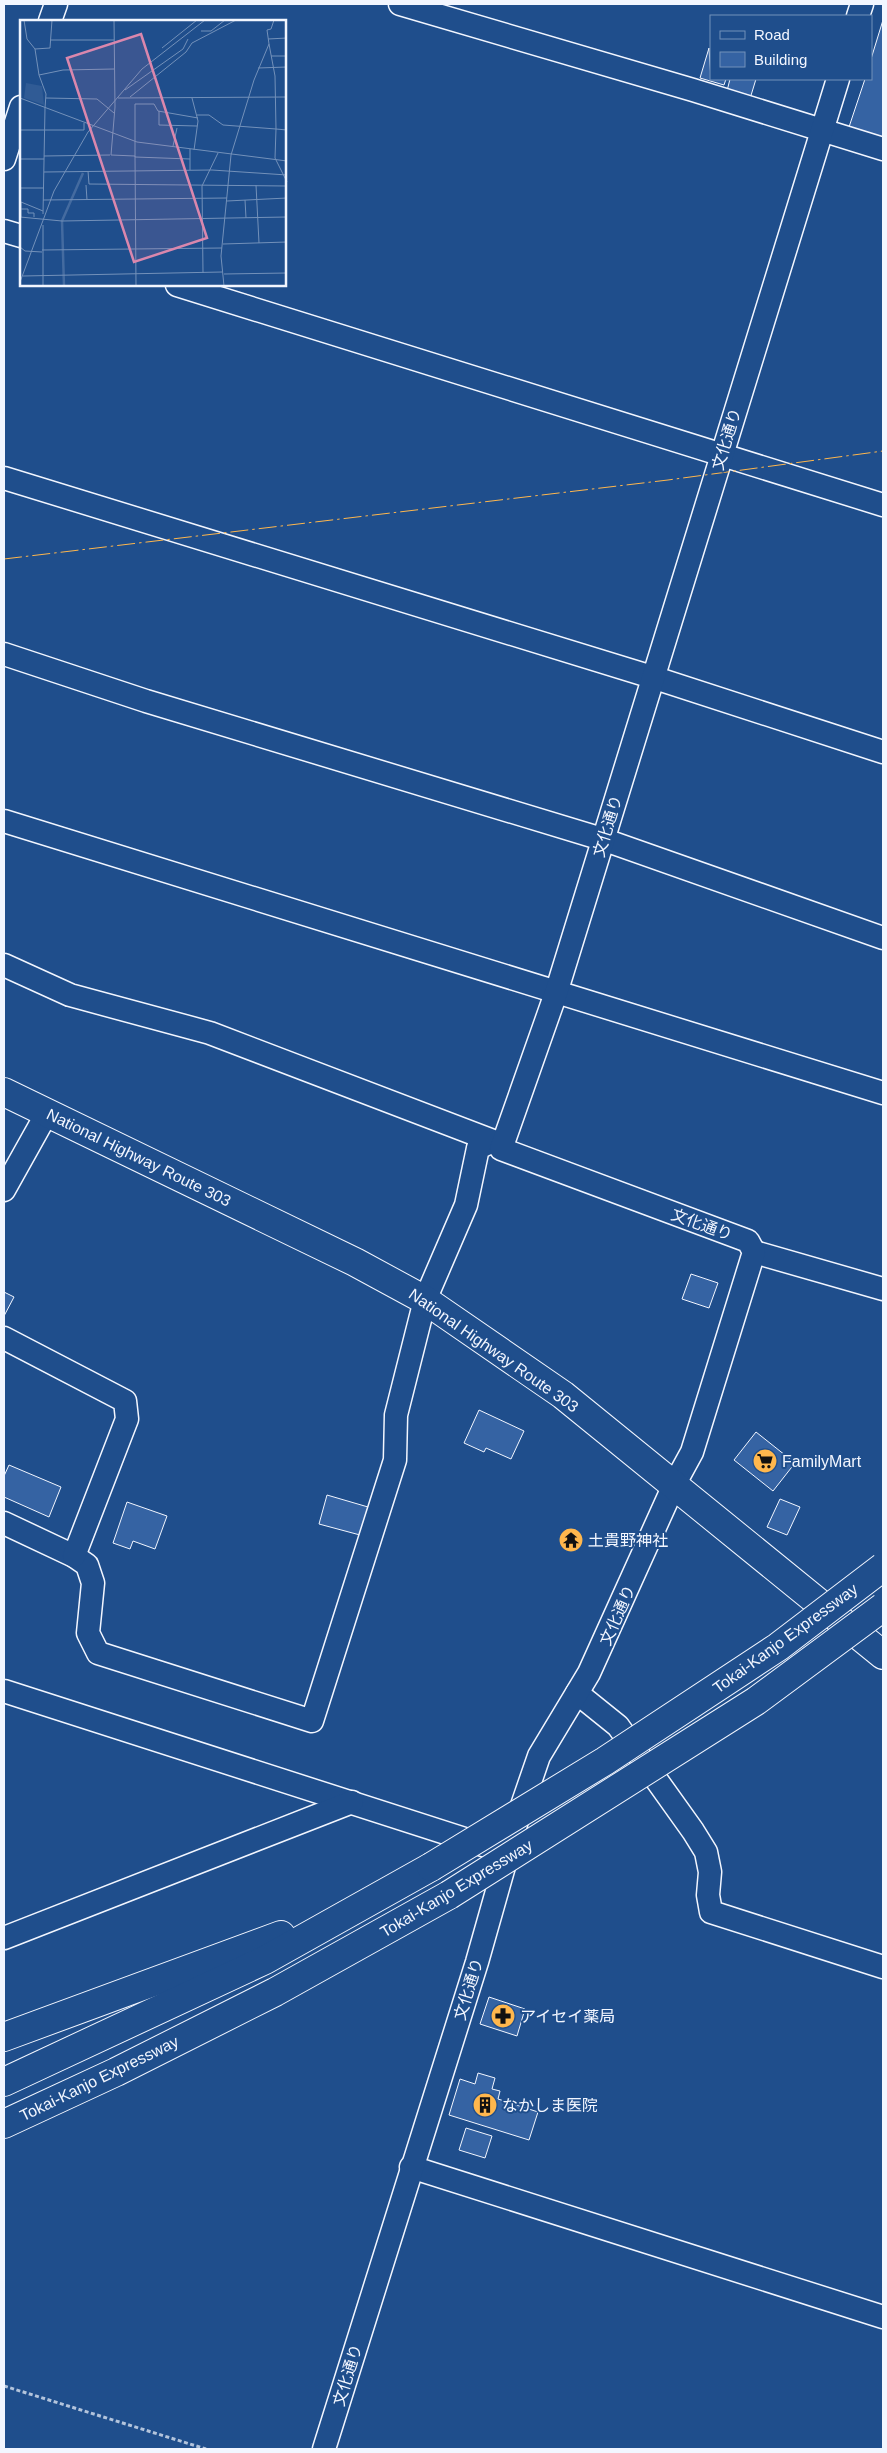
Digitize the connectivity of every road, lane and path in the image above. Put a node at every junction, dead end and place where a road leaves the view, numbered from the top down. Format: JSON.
{"nodes":[{"id":1,"x":56,"y":4,"type":"edge"},
{"id":2,"x":400,"y":4,"type":"edge"},
{"id":3,"x":50,"y":20,"type":"edge"},
{"id":4,"x":838,"y":80,"type":"edge"},
{"id":5,"x":20,"y":110,"type":"edge"},
{"id":6,"x":822,"y":130,"type":"junction"},
{"id":7,"x":883,"y":150,"type":"edge"},
{"id":8,"x":4,"y":159,"type":"edge"},
{"id":9,"x":4,"y":231,"type":"edge"},
{"id":10,"x":20,"y":236,"type":"edge"},
{"id":11,"x":180,"y":286,"type":"edge"},
{"id":12,"x":721,"y":455,"type":"junction"},
{"id":13,"x":4,"y":478,"type":"edge"},
{"id":14,"x":883,"y":505,"type":"edge"},
{"id":15,"x":4,"y":654,"type":"edge"},
{"id":16,"x":652,"y":677,"type":"junction"},
{"id":17,"x":883,"y":752,"type":"edge"},
{"id":18,"x":4,"y":821,"type":"edge"},
{"id":19,"x":602,"y":839,"type":"junction"},
{"id":20,"x":883,"y":938,"type":"edge"},
{"id":21,"x":4,"y":965,"type":"edge"},
{"id":22,"x":556,"y":993,"type":"junction"},
{"id":23,"x":4,"y":1092,"type":"edge"},
{"id":24,"x":883,"y":1093,"type":"edge"},
{"id":25,"x":47,"y":1113,"type":"junction"},
{"id":26,"x":4,"y":1190,"type":"edge"},
{"id":27,"x":754,"y":1252,"type":"junction"},
{"id":28,"x":883,"y":1289,"type":"edge"},
{"id":29,"x":425,"y":1300,"type":"junction"},
{"id":30,"x":4,"y":1338,"type":"edge"},
{"id":31,"x":674,"y":1485,"type":"junction"},
{"id":32,"x":4,"y":1523,"type":"edge"},
{"id":33,"x":74,"y":1556,"type":"junction"},
{"id":34,"x":883,"y":1567,"type":"edge"},
{"id":35,"x":883,"y":1608,"type":"edge"},
{"id":36,"x":883,"y":1656,"type":"edge"},
{"id":37,"x":4,"y":1691,"type":"edge"},
{"id":38,"x":577,"y":1694,"type":"junction"},
{"id":39,"x":352,"y":1802,"type":"junction"},
{"id":40,"x":508,"y":1853,"type":"junction"},
{"id":41,"x":369,"y":1902,"type":"junction"},
{"id":42,"x":4,"y":1938,"type":"edge"},
{"id":43,"x":883,"y":1967,"type":"edge"},
{"id":44,"x":4,"y":2037,"type":"edge"},
{"id":45,"x":4,"y":2082,"type":"edge"},
{"id":46,"x":4,"y":2124,"type":"edge"},
{"id":47,"x":411,"y":2167,"type":"junction"},
{"id":48,"x":883,"y":2317,"type":"edge"},
{"id":49,"x":4,"y":2386,"type":"edge"},
{"id":50,"x":206,"y":2449,"type":"edge"},
{"id":51,"x":324,"y":2449,"type":"edge"}],
"edges":[{"from":1,"to":3,"type":"street"},
{"from":2,"to":6,"type":"street"},
{"from":4,"to":6,"type":"street","name":"文化通り"},
{"from":5,"to":8,"type":"street"},
{"from":6,"to":7,"type":"street"},
{"from":6,"to":12,"type":"street","name":"文化通り"},
{"from":9,"to":10,"type":"street"},
{"from":11,"to":12,"type":"street"},
{"from":12,"to":14,"type":"street"},
{"from":12,"to":16,"type":"street","name":"文化通り"},
{"from":13,"to":16,"type":"street"},
{"from":15,"to":19,"type":"street"},
{"from":16,"to":17,"type":"street"},
{"from":16,"to":19,"type":"street","name":"文化通り"},
{"from":18,"to":22,"type":"street"},
{"from":19,"to":20,"type":"street"},
{"from":19,"to":22,"type":"street","name":"文化通り"},
{"from":21,"to":29,"type":"street"},
{"from":22,"to":24,"type":"street"},
{"from":22,"to":27,"type":"street","name":"文化通り"},
{"from":23,"to":25,"type":"highway","name":"National Highway Route 303"},
{"from":25,"to":26,"type":"street"},
{"from":25,"to":29,"type":"highway","name":"National Highway Route 303"},
{"from":27,"to":28,"type":"street"},
{"from":27,"to":31,"type":"street","name":"文化通り"},
{"from":29,"to":31,"type":"highway","name":"National Highway Route 303"},
{"from":29,"to":33,"type":"street"},
{"from":30,"to":33,"type":"street"},
{"from":31,"to":36,"type":"highway","name":"National Highway Route 303"},
{"from":31,"to":38,"type":"street","name":"文化通り"},
{"from":32,"to":33,"type":"street"},
{"from":34,"to":41,"type":"highway","name":"Tokai-Kanjo Expressway","bridge":true},
{"from":35,"to":46,"type":"highway","name":"Tokai-Kanjo Expressway","bridge":true},
{"from":37,"to":39,"type":"street"},
{"from":38,"to":40,"type":"street","name":"文化通り"},
{"from":38,"to":43,"type":"street"},
{"from":39,"to":40,"type":"street"},
{"from":39,"to":42,"type":"street"},
{"from":40,"to":47,"type":"street","name":"文化通り"},
{"from":41,"to":44,"type":"highway"},
{"from":41,"to":45,"type":"highway","name":"Tokai-Kanjo Expressway"},
{"from":47,"to":48,"type":"street"},
{"from":47,"to":51,"type":"street","name":"文化通り"},
{"from":49,"to":50,"type":"path"}]}
